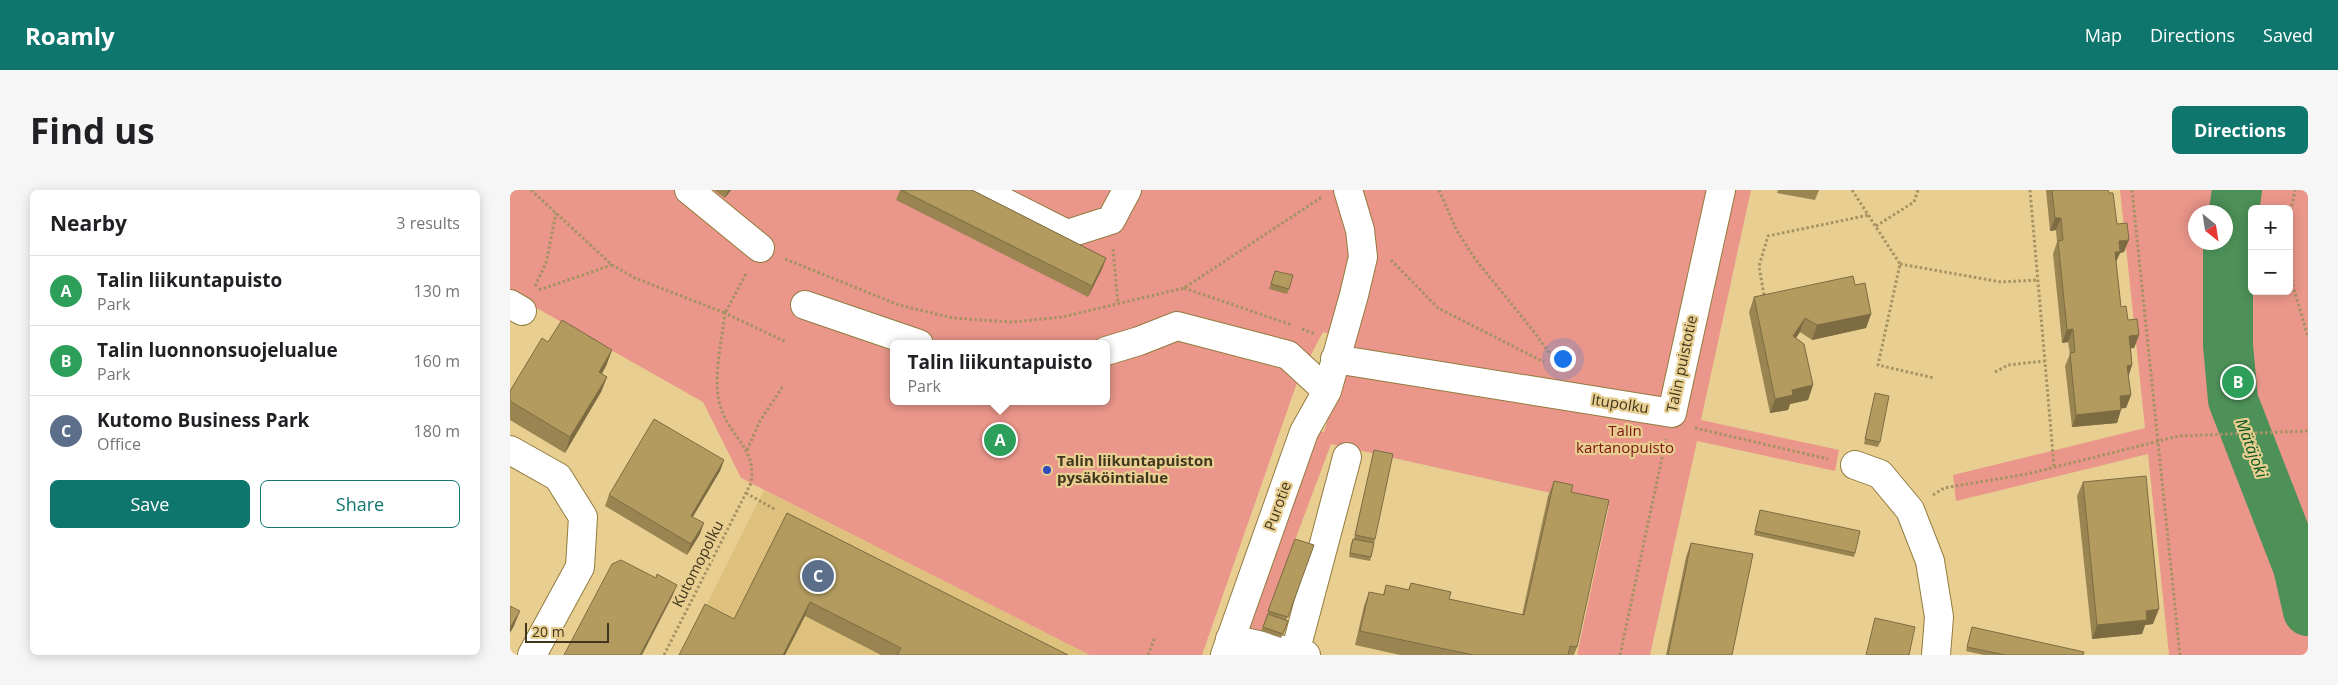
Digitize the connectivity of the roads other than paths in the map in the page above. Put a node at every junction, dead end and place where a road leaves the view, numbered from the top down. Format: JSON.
{"nodes":[{"id":1,"x":689,"y":190,"type":"edge"},
{"id":2,"x":980,"y":190,"type":"edge"},
{"id":3,"x":1127,"y":190,"type":"edge"},
{"id":4,"x":1720,"y":190,"type":"edge"},
{"id":5,"x":1337,"y":192,"type":"edge"},
{"id":6,"x":760,"y":248,"type":"road end"},
{"id":7,"x":805,"y":305,"type":"dead end"},
{"id":8,"x":907,"y":340,"type":"edge"},
{"id":9,"x":1110,"y":350,"type":"edge"},
{"id":10,"x":1337,"y":351,"type":"junction"},
{"id":11,"x":1327,"y":391,"type":"junction"},
{"id":12,"x":1672,"y":413,"type":"joint"},
{"id":13,"x":510,"y":450,"type":"edge"},
{"id":14,"x":1347,"y":457,"type":"dead end"},
{"id":15,"x":1855,"y":465,"type":"road end"},
{"id":16,"x":1228,"y":647,"type":"edge"},
{"id":17,"x":1300,"y":654,"type":"edge"},
{"id":18,"x":532,"y":655,"type":"edge"},
{"id":19,"x":1936,"y":655,"type":"edge"}],
"edges":[{"from":1,"to":6,"type":"street"},
{"from":2,"to":3,"type":"street"},
{"from":4,"to":12,"type":"street","name":"Talin puistotie"},
{"from":5,"to":10,"type":"street","name":"Purotie"},
{"from":7,"to":8,"type":"street"},
{"from":9,"to":11,"type":"street"},
{"from":10,"to":11,"type":"street","name":"Purotie"},
{"from":10,"to":12,"type":"street","name":"Itupolku"},
{"from":11,"to":16,"type":"street","name":"Purotie"},
{"from":13,"to":18,"type":"street"},
{"from":14,"to":17,"type":"street"},
{"from":15,"to":19,"type":"street"},
{"from":16,"to":17,"type":"street"}]}
